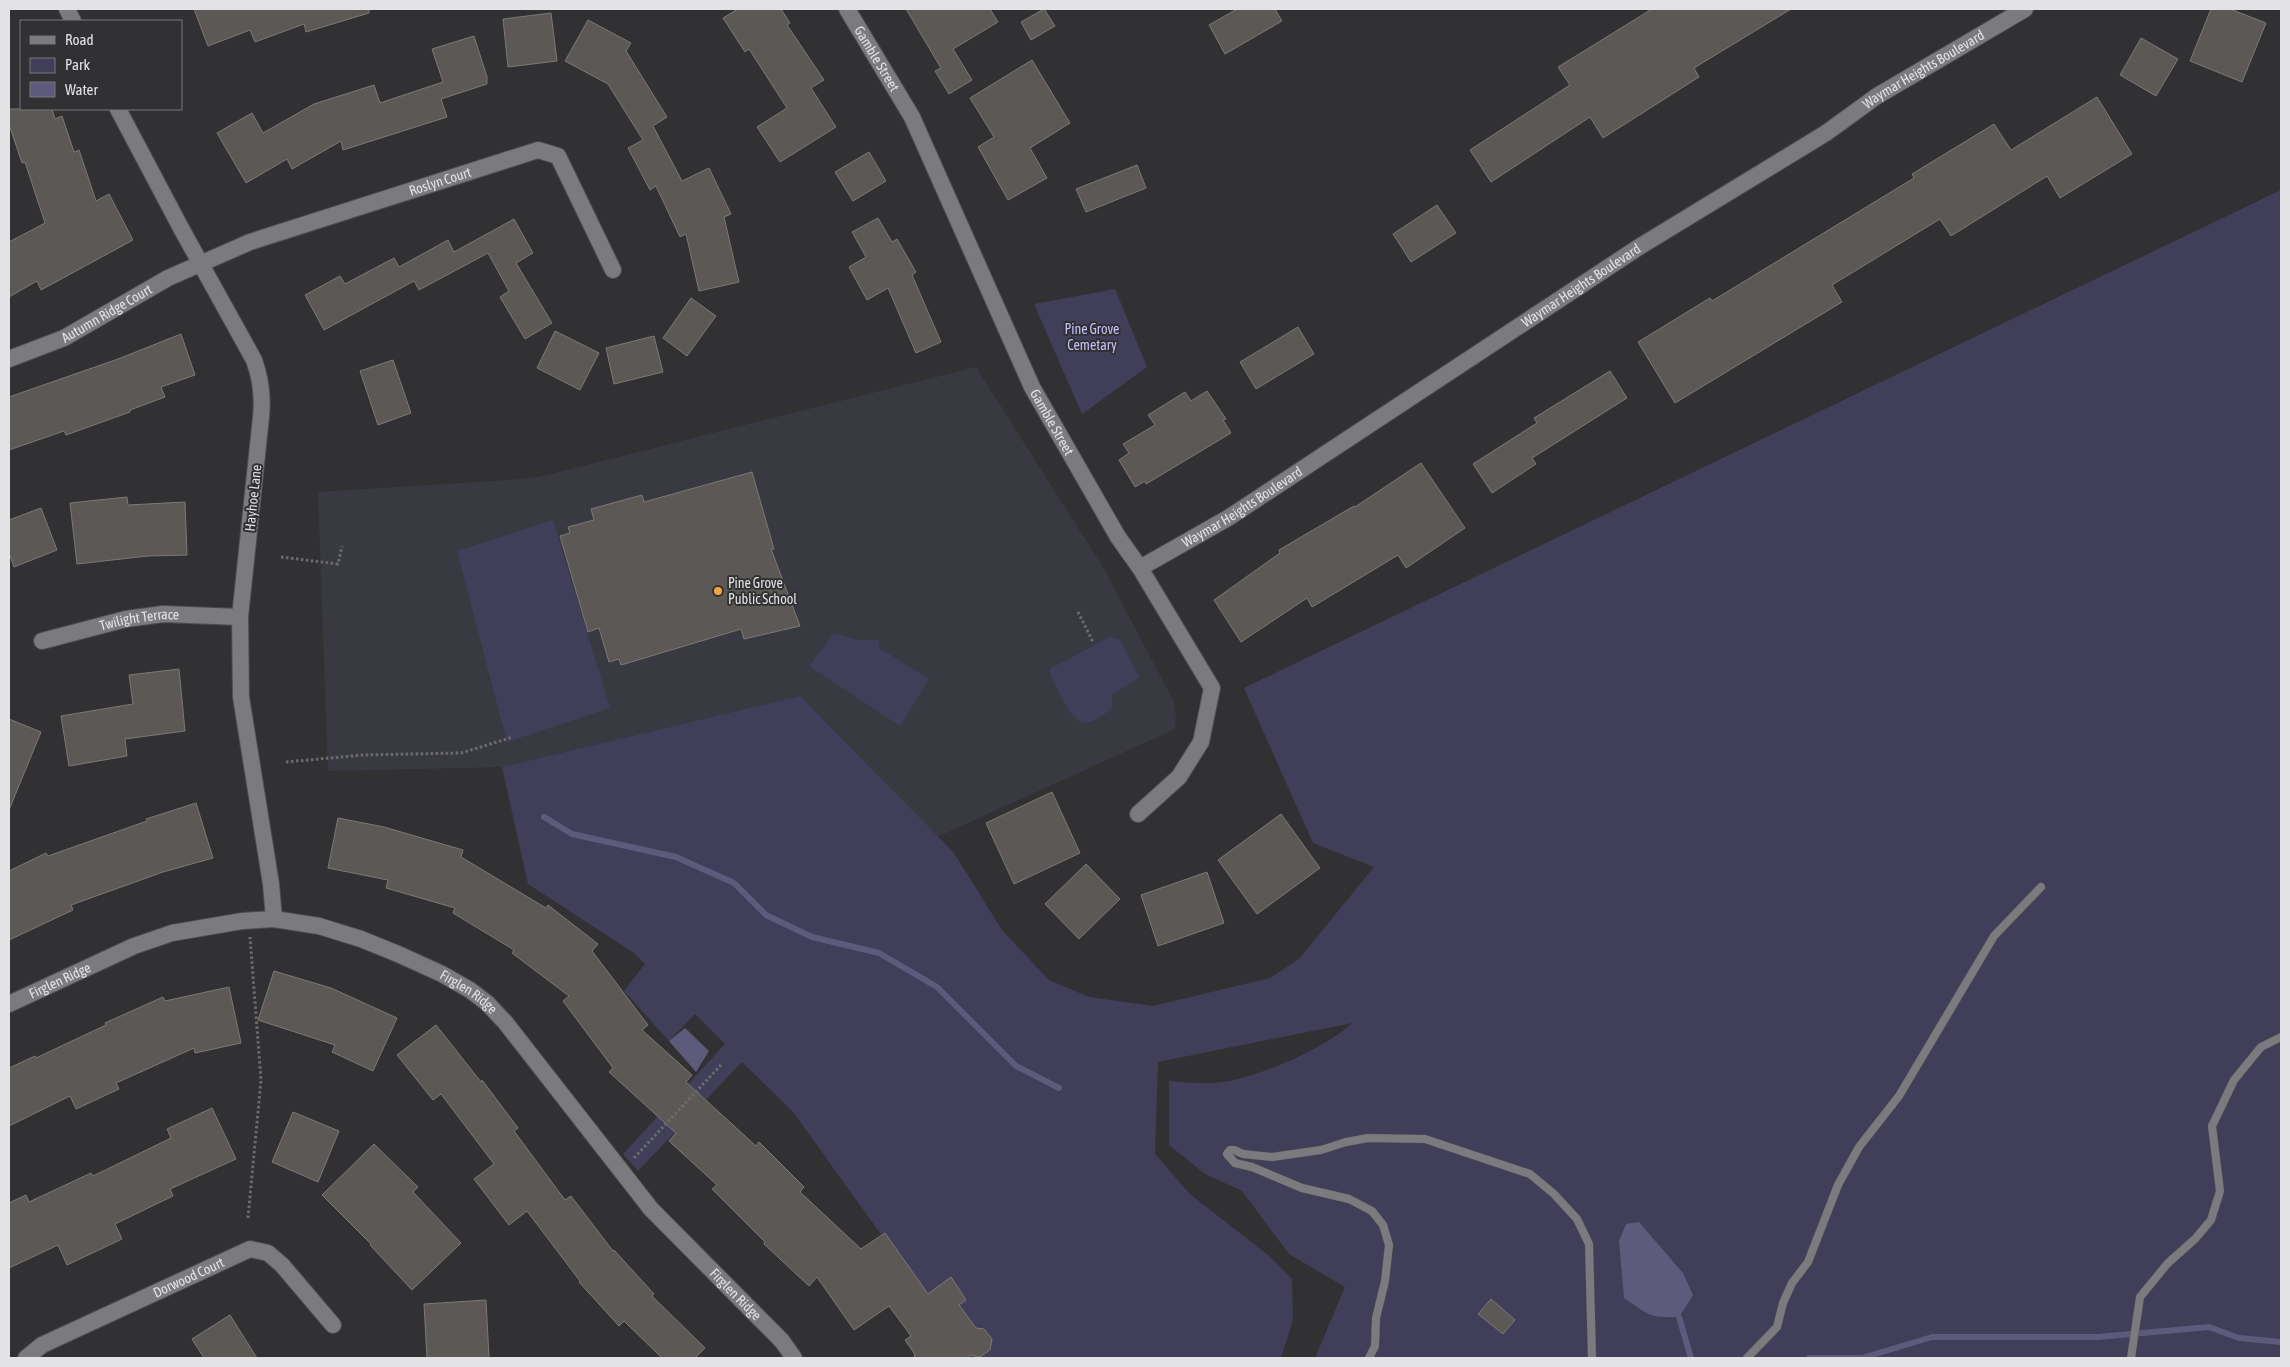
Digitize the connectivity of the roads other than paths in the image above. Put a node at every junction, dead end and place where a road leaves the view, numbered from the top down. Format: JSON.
{"nodes":[{"id":1,"x":847,"y":9,"type":"edge"},
{"id":2,"x":2025,"y":9,"type":"edge"},
{"id":3,"x":119,"y":110,"type":"edge"},
{"id":4,"x":201,"y":262,"type":"junction"},
{"id":5,"x":612,"y":270,"type":"dead end"},
{"id":6,"x":9,"y":359,"type":"edge"},
{"id":7,"x":1140,"y":568,"type":"junction"},
{"id":8,"x":240,"y":617,"type":"junction"},
{"id":9,"x":42,"y":641,"type":"dead end"},
{"id":10,"x":1138,"y":814,"type":"dead end"},
{"id":11,"x":2041,"y":886,"type":"dead end"},
{"id":12,"x":274,"y":919,"type":"junction"},
{"id":13,"x":9,"y":1004,"type":"edge"},
{"id":14,"x":2281,"y":1037,"type":"edge"},
{"id":15,"x":333,"y":1325,"type":"dead end"},
{"id":16,"x":26,"y":1358,"type":"edge"},
{"id":17,"x":794,"y":1358,"type":"edge"},
{"id":18,"x":1370,"y":1358,"type":"edge"},
{"id":19,"x":1592,"y":1358,"type":"edge"},
{"id":20,"x":1747,"y":1358,"type":"edge"},
{"id":21,"x":2131,"y":1358,"type":"edge"}],
"edges":[{"from":1,"to":7,"type":"street","name":"Gamble Street"},
{"from":2,"to":7,"type":"street","name":"Waymar Heights Boulevard"},
{"from":3,"to":4,"type":"street","name":"Hayhoe Lane"},
{"from":4,"to":5,"type":"street","name":"Roslyn Court"},
{"from":4,"to":6,"type":"street","name":"Autumn Ridge Court"},
{"from":4,"to":8,"type":"street","name":"Hayhoe Lane"},
{"from":7,"to":10,"type":"street","name":"Gamble Street"},
{"from":8,"to":9,"type":"street","name":"Twilight Terrace"},
{"from":8,"to":12,"type":"street","name":"Hayhoe Lane"},
{"from":11,"to":20,"type":"lane"},
{"from":12,"to":13,"type":"street","name":"Firglen Ridge"},
{"from":12,"to":17,"type":"street","name":"Firglen Ridge"},
{"from":14,"to":21,"type":"lane"},
{"from":15,"to":16,"type":"street","name":"Dorwood Court"},
{"from":18,"to":19,"type":"lane"}]}
